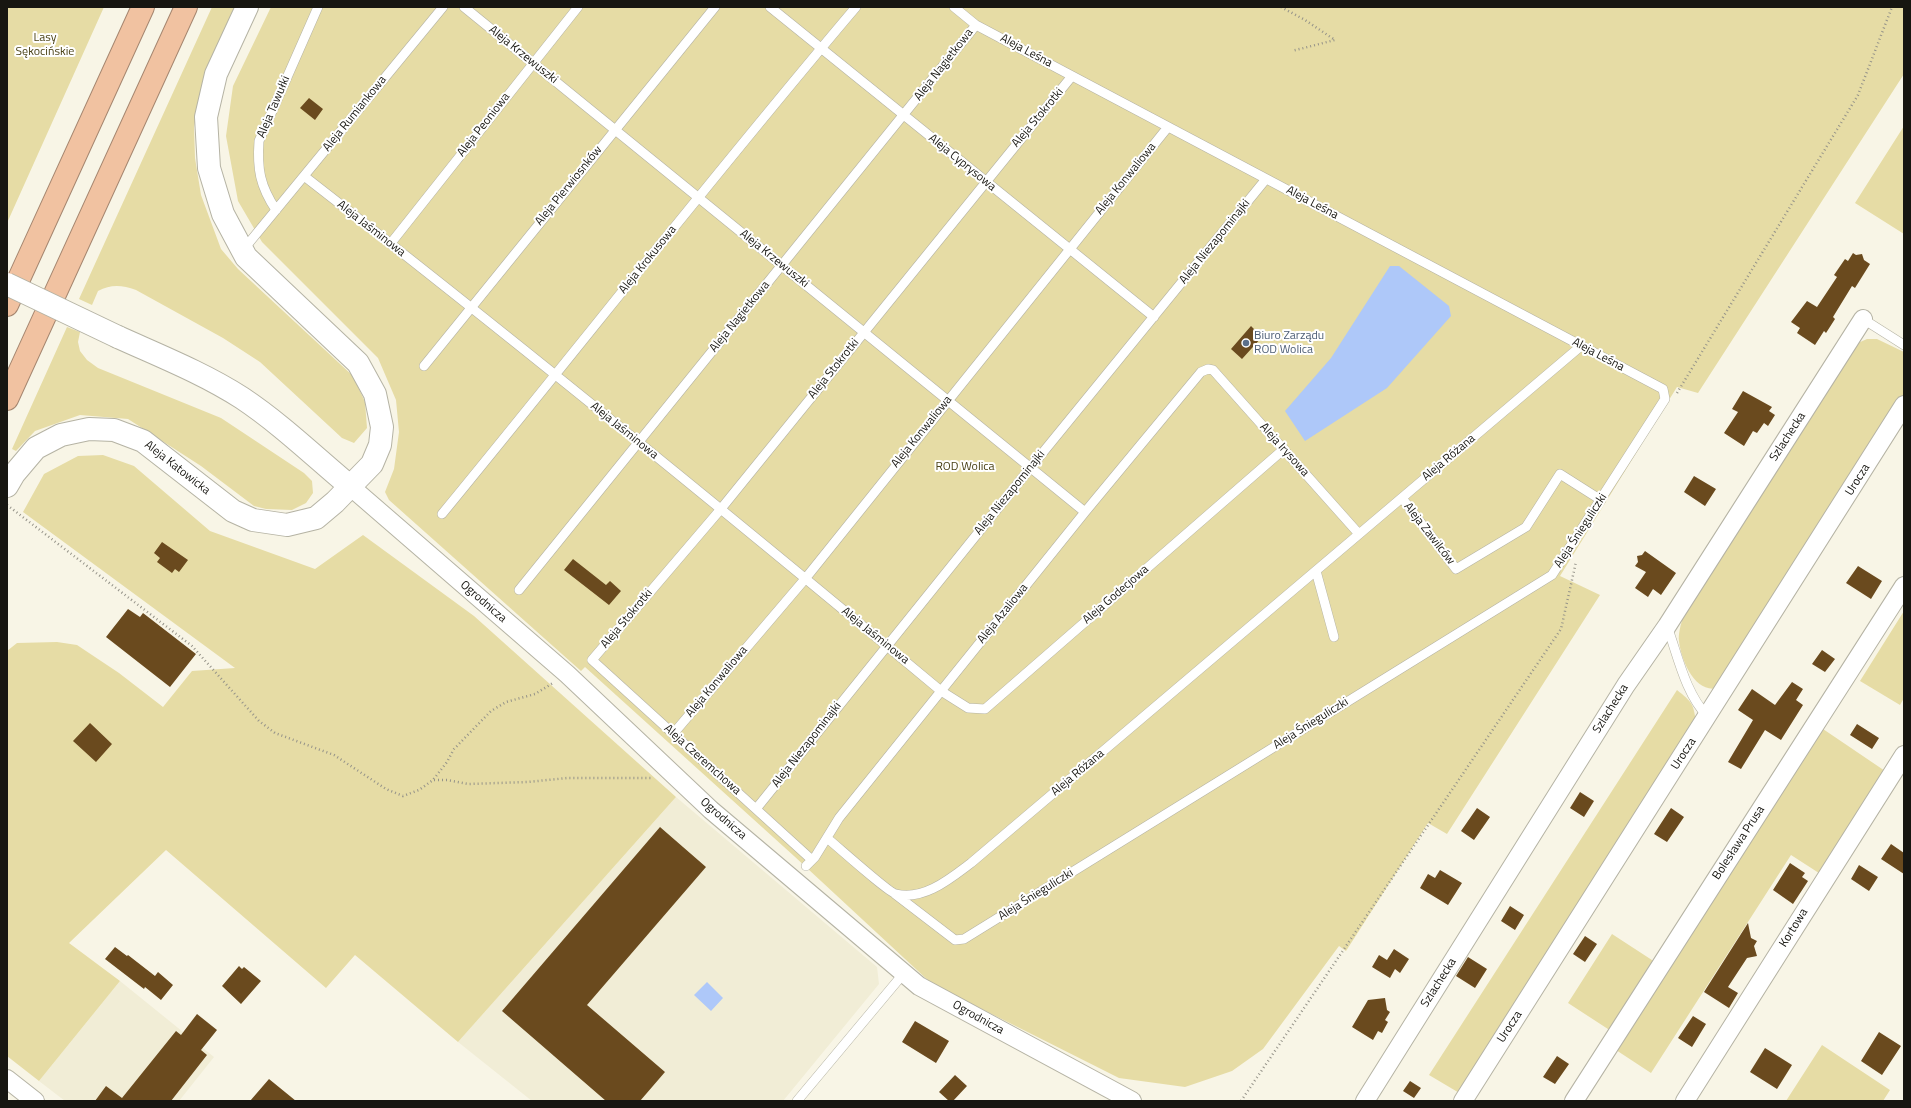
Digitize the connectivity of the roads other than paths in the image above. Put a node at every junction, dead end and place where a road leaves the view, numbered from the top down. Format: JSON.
{"nodes":[{"id":1,"x":143,"y":7,"type":"edge"},
{"id":2,"x":186,"y":7,"type":"edge"},
{"id":3,"x":247,"y":7,"type":"edge"},
{"id":4,"x":318,"y":7,"type":"edge"},
{"id":5,"x":443,"y":7,"type":"edge"},
{"id":6,"x":464,"y":7,"type":"edge"},
{"id":7,"x":578,"y":7,"type":"edge"},
{"id":8,"x":715,"y":7,"type":"edge"},
{"id":9,"x":770,"y":7,"type":"edge"},
{"id":10,"x":856,"y":7,"type":"edge"},
{"id":11,"x":954,"y":7,"type":"edge"},
{"id":12,"x":976,"y":25,"type":"junction"},
{"id":13,"x":820,"y":48,"type":"junction"},
{"id":14,"x":533,"y":63,"type":"junction"},
{"id":15,"x":1072,"y":76,"type":"junction"},
{"id":16,"x":904,"y":116,"type":"junction"},
{"id":17,"x":1168,"y":127,"type":"junction"},
{"id":18,"x":614,"y":130,"type":"junction"},
{"id":19,"x":304,"y":176,"type":"junction"},
{"id":20,"x":1266,"y":179,"type":"junction"},
{"id":21,"x":985,"y":181,"type":"junction"},
{"id":22,"x":698,"y":197,"type":"junction"},
{"id":23,"x":276,"y":210,"type":"junction"},
{"id":24,"x":391,"y":243,"type":"junction"},
{"id":25,"x":1070,"y":249,"type":"junction"},
{"id":26,"x":242,"y":251,"type":"junction"},
{"id":27,"x":782,"y":265,"type":"junction"},
{"id":28,"x":7,"y":284,"type":"edge"},
{"id":29,"x":7,"y":305,"type":"edge"},
{"id":30,"x":470,"y":308,"type":"junction"},
{"id":31,"x":1154,"y":317,"type":"junction"},
{"id":32,"x":1863,"y":319,"type":"joint"},
{"id":33,"x":864,"y":332,"type":"junction"},
{"id":34,"x":1904,"y":345,"type":"edge"},
{"id":35,"x":1581,"y":346,"type":"junction"},
{"id":36,"x":424,"y":366,"type":"dead end"},
{"id":37,"x":1208,"y":369,"type":"joint"},
{"id":38,"x":555,"y":376,"type":"junction"},
{"id":39,"x":1670,"y":398,"type":"joint"},
{"id":40,"x":7,"y":399,"type":"edge"},
{"id":41,"x":948,"y":399,"type":"junction"},
{"id":42,"x":1904,"y":405,"type":"edge"},
{"id":43,"x":638,"y":443,"type":"junction"},
{"id":44,"x":1284,"y":449,"type":"junction"},
{"id":45,"x":1031,"y":467,"type":"junction"},
{"id":46,"x":7,"y":486,"type":"edge"},
{"id":47,"x":351,"y":487,"type":"junction"},
{"id":48,"x":1402,"y":498,"type":"junction"},
{"id":49,"x":1601,"y":500,"type":"junction"},
{"id":50,"x":720,"y":510,"type":"junction"},
{"id":51,"x":1085,"y":512,"type":"junction"},
{"id":52,"x":442,"y":514,"type":"dead end"},
{"id":53,"x":1359,"y":534,"type":"junction"},
{"id":54,"x":1316,"y":571,"type":"junction"},
{"id":55,"x":805,"y":579,"type":"junction"},
{"id":56,"x":1904,"y":586,"type":"edge"},
{"id":57,"x":519,"y":590,"type":"dead end"},
{"id":58,"x":1667,"y":626,"type":"junction"},
{"id":59,"x":1334,"y":637,"type":"dead end"},
{"id":60,"x":886,"y":645,"type":"junction"},
{"id":61,"x":592,"y":660,"type":"joint"},
{"id":62,"x":941,"y":691,"type":"junction"},
{"id":63,"x":1708,"y":717,"type":"junction"},
{"id":64,"x":673,"y":734,"type":"junction"},
{"id":65,"x":1904,"y":755,"type":"edge"},
{"id":66,"x":756,"y":809,"type":"junction"},
{"id":67,"x":828,"y":838,"type":"junction"},
{"id":68,"x":809,"y":863,"type":"joint"},
{"id":69,"x":895,"y":894,"type":"junction"},
{"id":70,"x":904,"y":972,"type":"junction"},
{"id":71,"x":7,"y":1079,"type":"edge"},
{"id":72,"x":35,"y":1101,"type":"edge"},
{"id":73,"x":797,"y":1101,"type":"edge"},
{"id":74,"x":1132,"y":1101,"type":"edge"},
{"id":75,"x":1365,"y":1101,"type":"edge"},
{"id":76,"x":1463,"y":1101,"type":"edge"},
{"id":77,"x":1574,"y":1101,"type":"edge"},
{"id":78,"x":1684,"y":1101,"type":"edge"}],
"edges":[{"from":1,"to":29,"type":"highway"},
{"from":2,"to":40,"type":"highway"},
{"from":3,"to":26,"type":"street","name":"Aleja Katowicka"},
{"from":4,"to":23,"type":"lane","name":"Aleja Tawułki"},
{"from":5,"to":19,"type":"lane","name":"Aleja Rumiankowa"},
{"from":6,"to":14,"type":"lane","name":"Aleja Krzewuszki"},
{"from":7,"to":14,"type":"lane","name":"Aleja Peoniowa"},
{"from":8,"to":18,"type":"lane","name":"Aleja Pierwiosnków"},
{"from":9,"to":13,"type":"lane","name":"Aleja Cyprysowa"},
{"from":10,"to":13,"type":"lane","name":"Aleja Krokusowa"},
{"from":11,"to":12,"type":"lane","name":"Aleja Leśna"},
{"from":12,"to":15,"type":"lane","name":"Aleja Leśna"},
{"from":12,"to":16,"type":"lane","name":"Aleja Nagietkowa"},
{"from":13,"to":16,"type":"lane","name":"Aleja Cyprysowa"},
{"from":13,"to":22,"type":"lane","name":"Aleja Krokusowa"},
{"from":14,"to":18,"type":"lane","name":"Aleja Krzewuszki"},
{"from":14,"to":24,"type":"lane","name":"Aleja Peoniowa"},
{"from":15,"to":17,"type":"lane","name":"Aleja Leśna"},
{"from":15,"to":21,"type":"lane","name":"Aleja Stokrotki"},
{"from":16,"to":21,"type":"lane","name":"Aleja Cyprysowa"},
{"from":16,"to":27,"type":"lane","name":"Aleja Nagietkowa"},
{"from":17,"to":20,"type":"lane","name":"Aleja Leśna"},
{"from":17,"to":25,"type":"lane","name":"Aleja Konwaliowa"},
{"from":18,"to":22,"type":"lane","name":"Aleja Krzewuszki"},
{"from":18,"to":30,"type":"lane","name":"Aleja Pierwiosnków"},
{"from":19,"to":23,"type":"lane","name":"Aleja Rumiankowa"},
{"from":19,"to":24,"type":"lane","name":"Aleja Jaśminowa"},
{"from":20,"to":31,"type":"lane","name":"Aleja Niezapominajki"},
{"from":20,"to":35,"type":"lane","name":"Aleja Leśna"},
{"from":21,"to":25,"type":"lane","name":"Aleja Cyprysowa"},
{"from":21,"to":33,"type":"lane","name":"Aleja Stokrotki"},
{"from":22,"to":27,"type":"lane","name":"Aleja Krzewuszki"},
{"from":22,"to":38,"type":"lane","name":"Aleja Krokusowa"},
{"from":23,"to":26,"type":"lane","name":"Aleja Rumiankowa"},
{"from":24,"to":30,"type":"lane","name":"Aleja Jaśminowa"},
{"from":25,"to":31,"type":"lane","name":"Aleja Cyprysowa"},
{"from":25,"to":41,"type":"lane","name":"Aleja Konwaliowa"},
{"from":26,"to":47,"type":"street","name":"Aleja Katowicka"},
{"from":27,"to":33,"type":"lane","name":"Aleja Krzewuszki"},
{"from":27,"to":43,"type":"lane","name":"Aleja Nagietkowa"},
{"from":28,"to":47,"type":"street","bridge":true},
{"from":30,"to":36,"type":"lane","name":"Aleja Pierwiosnków"},
{"from":30,"to":38,"type":"lane","name":"Aleja Jaśminowa"},
{"from":31,"to":45,"type":"lane","name":"Aleja Niezapominajki"},
{"from":32,"to":34,"type":"lane"},
{"from":32,"to":58,"type":"street","name":"Szlachecka"},
{"from":33,"to":41,"type":"lane","name":"Aleja Krzewuszki"},
{"from":33,"to":50,"type":"lane","name":"Aleja Stokrotki"},
{"from":35,"to":39,"type":"lane","name":"Aleja Leśna"},
{"from":35,"to":48,"type":"lane","name":"Aleja Różana"},
{"from":37,"to":44,"type":"lane","name":"Aleja Irysowa"},
{"from":37,"to":51,"type":"lane","name":"Aleja Azaliowa"},
{"from":38,"to":43,"type":"lane","name":"Aleja Jaśminowa"},
{"from":38,"to":52,"type":"lane","name":"Aleja Krokusowa"},
{"from":39,"to":49,"type":"lane","name":"Aleja Śnieguliczki"},
{"from":41,"to":45,"type":"lane","name":"Aleja Krzewuszki"},
{"from":41,"to":55,"type":"lane","name":"Aleja Konwaliowa"},
{"from":42,"to":63,"type":"street","name":"Urocza"},
{"from":43,"to":50,"type":"lane","name":"Aleja Jaśminowa"},
{"from":43,"to":57,"type":"lane","name":"Aleja Nagietkowa"},
{"from":44,"to":53,"type":"lane","name":"Aleja Irysowa"},
{"from":44,"to":62,"type":"lane","name":"Aleja Godecjowa"},
{"from":45,"to":51,"type":"lane","name":"Aleja Krzewuszki"},
{"from":45,"to":60,"type":"lane","name":"Aleja Niezapominajki"},
{"from":46,"to":47,"type":"street","name":"Aleja Katowicka"},
{"from":47,"to":70,"type":"street","name":"Ogrodnicza"},
{"from":48,"to":49,"type":"lane","name":"Aleja Zawilców"},
{"from":48,"to":53,"type":"lane","name":"Aleja Różana"},
{"from":49,"to":69,"type":"lane","name":"Aleja Śnieguliczki"},
{"from":50,"to":55,"type":"lane","name":"Aleja Jaśminowa"},
{"from":50,"to":61,"type":"lane","name":"Aleja Stokrotki"},
{"from":51,"to":62,"type":"lane","name":"Aleja Azaliowa"},
{"from":53,"to":54,"type":"lane","name":"Aleja Różana"},
{"from":54,"to":59,"type":"lane"},
{"from":54,"to":69,"type":"lane","name":"Aleja Różana"},
{"from":55,"to":60,"type":"lane","name":"Aleja Jaśminowa"},
{"from":55,"to":64,"type":"lane","name":"Aleja Konwaliowa"},
{"from":56,"to":77,"type":"street","name":"Bolesława Prusa"},
{"from":58,"to":63,"type":"lane"},
{"from":58,"to":75,"type":"street","name":"Szlachecka"},
{"from":60,"to":62,"type":"lane","name":"Aleja Jaśminowa"},
{"from":60,"to":66,"type":"lane","name":"Aleja Niezapominajki"},
{"from":61,"to":64,"type":"lane","name":"Aleja Czeremchowa"},
{"from":62,"to":67,"type":"lane","name":"Aleja Azaliowa"},
{"from":63,"to":76,"type":"street","name":"Urocza"},
{"from":64,"to":66,"type":"lane","name":"Aleja Czeremchowa"},
{"from":65,"to":78,"type":"street","name":"Kortowa"},
{"from":66,"to":68,"type":"lane","name":"Aleja Czeremchowa"},
{"from":67,"to":68,"type":"lane","name":"Aleja Azaliowa"},
{"from":67,"to":69,"type":"lane"},
{"from":70,"to":73,"type":"lane"},
{"from":70,"to":74,"type":"street","name":"Ogrodnicza"},
{"from":71,"to":72,"type":"street"}]}
